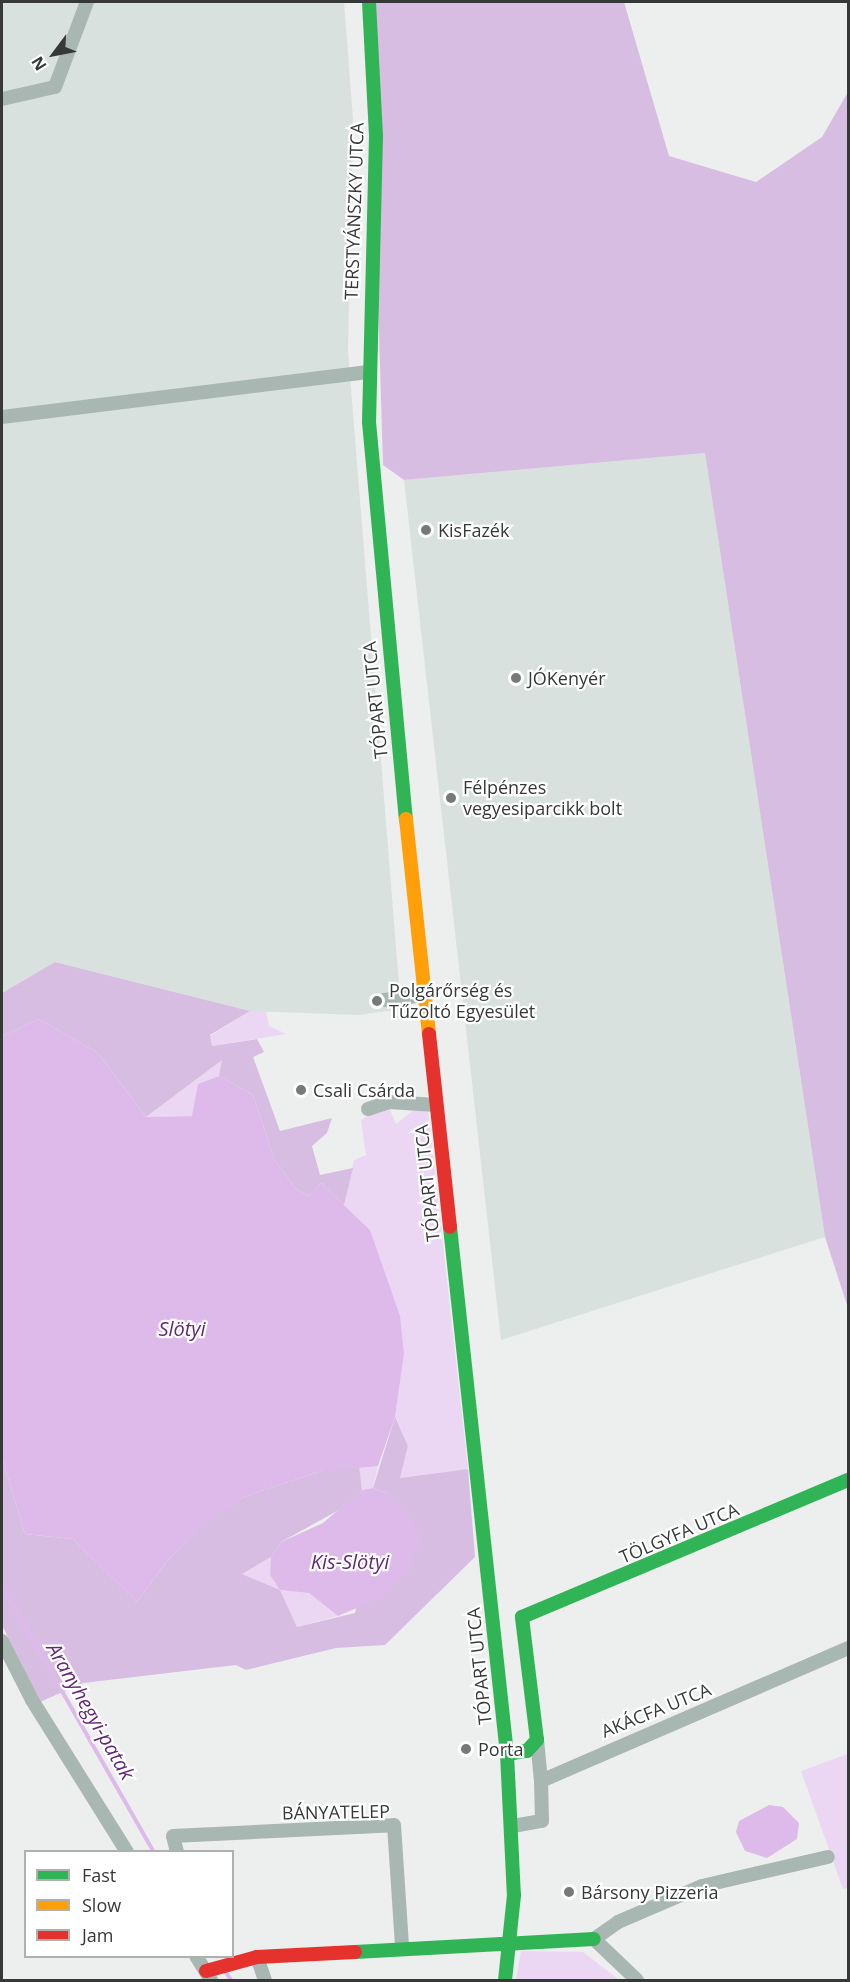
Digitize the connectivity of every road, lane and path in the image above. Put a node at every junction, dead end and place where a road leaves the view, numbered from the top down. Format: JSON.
{"nodes":[{"id":1,"x":87,"y":2,"type":"edge"},
{"id":2,"x":369,"y":2,"type":"edge"},
{"id":3,"x":2,"y":99,"type":"edge"},
{"id":4,"x":368,"y":372,"type":"junction"},
{"id":5,"x":2,"y":417,"type":"edge"},
{"id":6,"x":369,"y":422,"type":"joint"},
{"id":7,"x":425,"y":995,"type":"junction"},
{"id":8,"x":384,"y":1000,"type":"dead end"},
{"id":9,"x":436,"y":1105,"type":"junction"},
{"id":10,"x":368,"y":1109,"type":"dead end"},
{"id":11,"x":849,"y":1480,"type":"edge"},
{"id":12,"x":2,"y":1641,"type":"edge"},
{"id":13,"x":849,"y":1648,"type":"edge"},
{"id":14,"x":537,"y":1740,"type":"junction"},
{"id":15,"x":507,"y":1754,"type":"junction"},
{"id":16,"x":541,"y":1781,"type":"junction"},
{"id":17,"x":513,"y":1826,"type":"junction"},
{"id":18,"x":126,"y":1850,"type":"edge"},
{"id":19,"x":177,"y":1850,"type":"edge"},
{"id":20,"x":828,"y":1857,"type":"dead end"},
{"id":21,"x":594,"y":1939,"type":"junction"},
{"id":22,"x":512,"y":1940,"type":"junction"},
{"id":23,"x":402,"y":1947,"type":"junction"},
{"id":24,"x":257,"y":1957,"type":"junction"},
{"id":25,"x":197,"y":1958,"type":"edge"},
{"id":26,"x":233,"y":1958,"type":"edge"},
{"id":27,"x":234,"y":1958,"type":"edge"},
{"id":28,"x":209,"y":1974,"type":"edge"},
{"id":29,"x":265,"y":1980,"type":"edge"},
{"id":30,"x":505,"y":1980,"type":"edge"},
{"id":31,"x":637,"y":1980,"type":"edge"}],
"edges":[{"from":1,"to":3,"type":"street"},
{"from":2,"to":4,"type":"main road","name":"TERSTYÁNSZKY UTCA"},
{"from":4,"to":5,"type":"street"},
{"from":4,"to":6,"type":"main road","name":"TERSTYÁNSZKY UTCA"},
{"from":6,"to":7,"type":"main road","name":"TÓPART UTCA"},
{"from":7,"to":8,"type":"street"},
{"from":7,"to":9,"type":"main road","name":"TÓPART UTCA"},
{"from":9,"to":10,"type":"street"},
{"from":9,"to":15,"type":"main road","name":"TÓPART UTCA"},
{"from":11,"to":14,"type":"main road","name":"TÖLGYFA UTCA"},
{"from":12,"to":18,"type":"street"},
{"from":13,"to":16,"type":"street","name":"AKÁCFA UTCA"},
{"from":14,"to":15,"type":"main road"},
{"from":14,"to":16,"type":"street"},
{"from":15,"to":17,"type":"main road","name":"TÓPART UTCA"},
{"from":16,"to":17,"type":"street"},
{"from":17,"to":22,"type":"main road","name":"TÓPART UTCA"},
{"from":19,"to":23,"type":"street","name":"BÁNYATELEP"},
{"from":20,"to":21,"type":"street"},
{"from":21,"to":22,"type":"main road"},
{"from":21,"to":31,"type":"street"},
{"from":22,"to":23,"type":"main road"},
{"from":22,"to":30,"type":"main road"},
{"from":23,"to":24,"type":"main road"},
{"from":24,"to":27,"type":"main road"},
{"from":24,"to":29,"type":"street"},
{"from":25,"to":28,"type":"street"},
{"from":26,"to":28,"type":"main road"}]}
